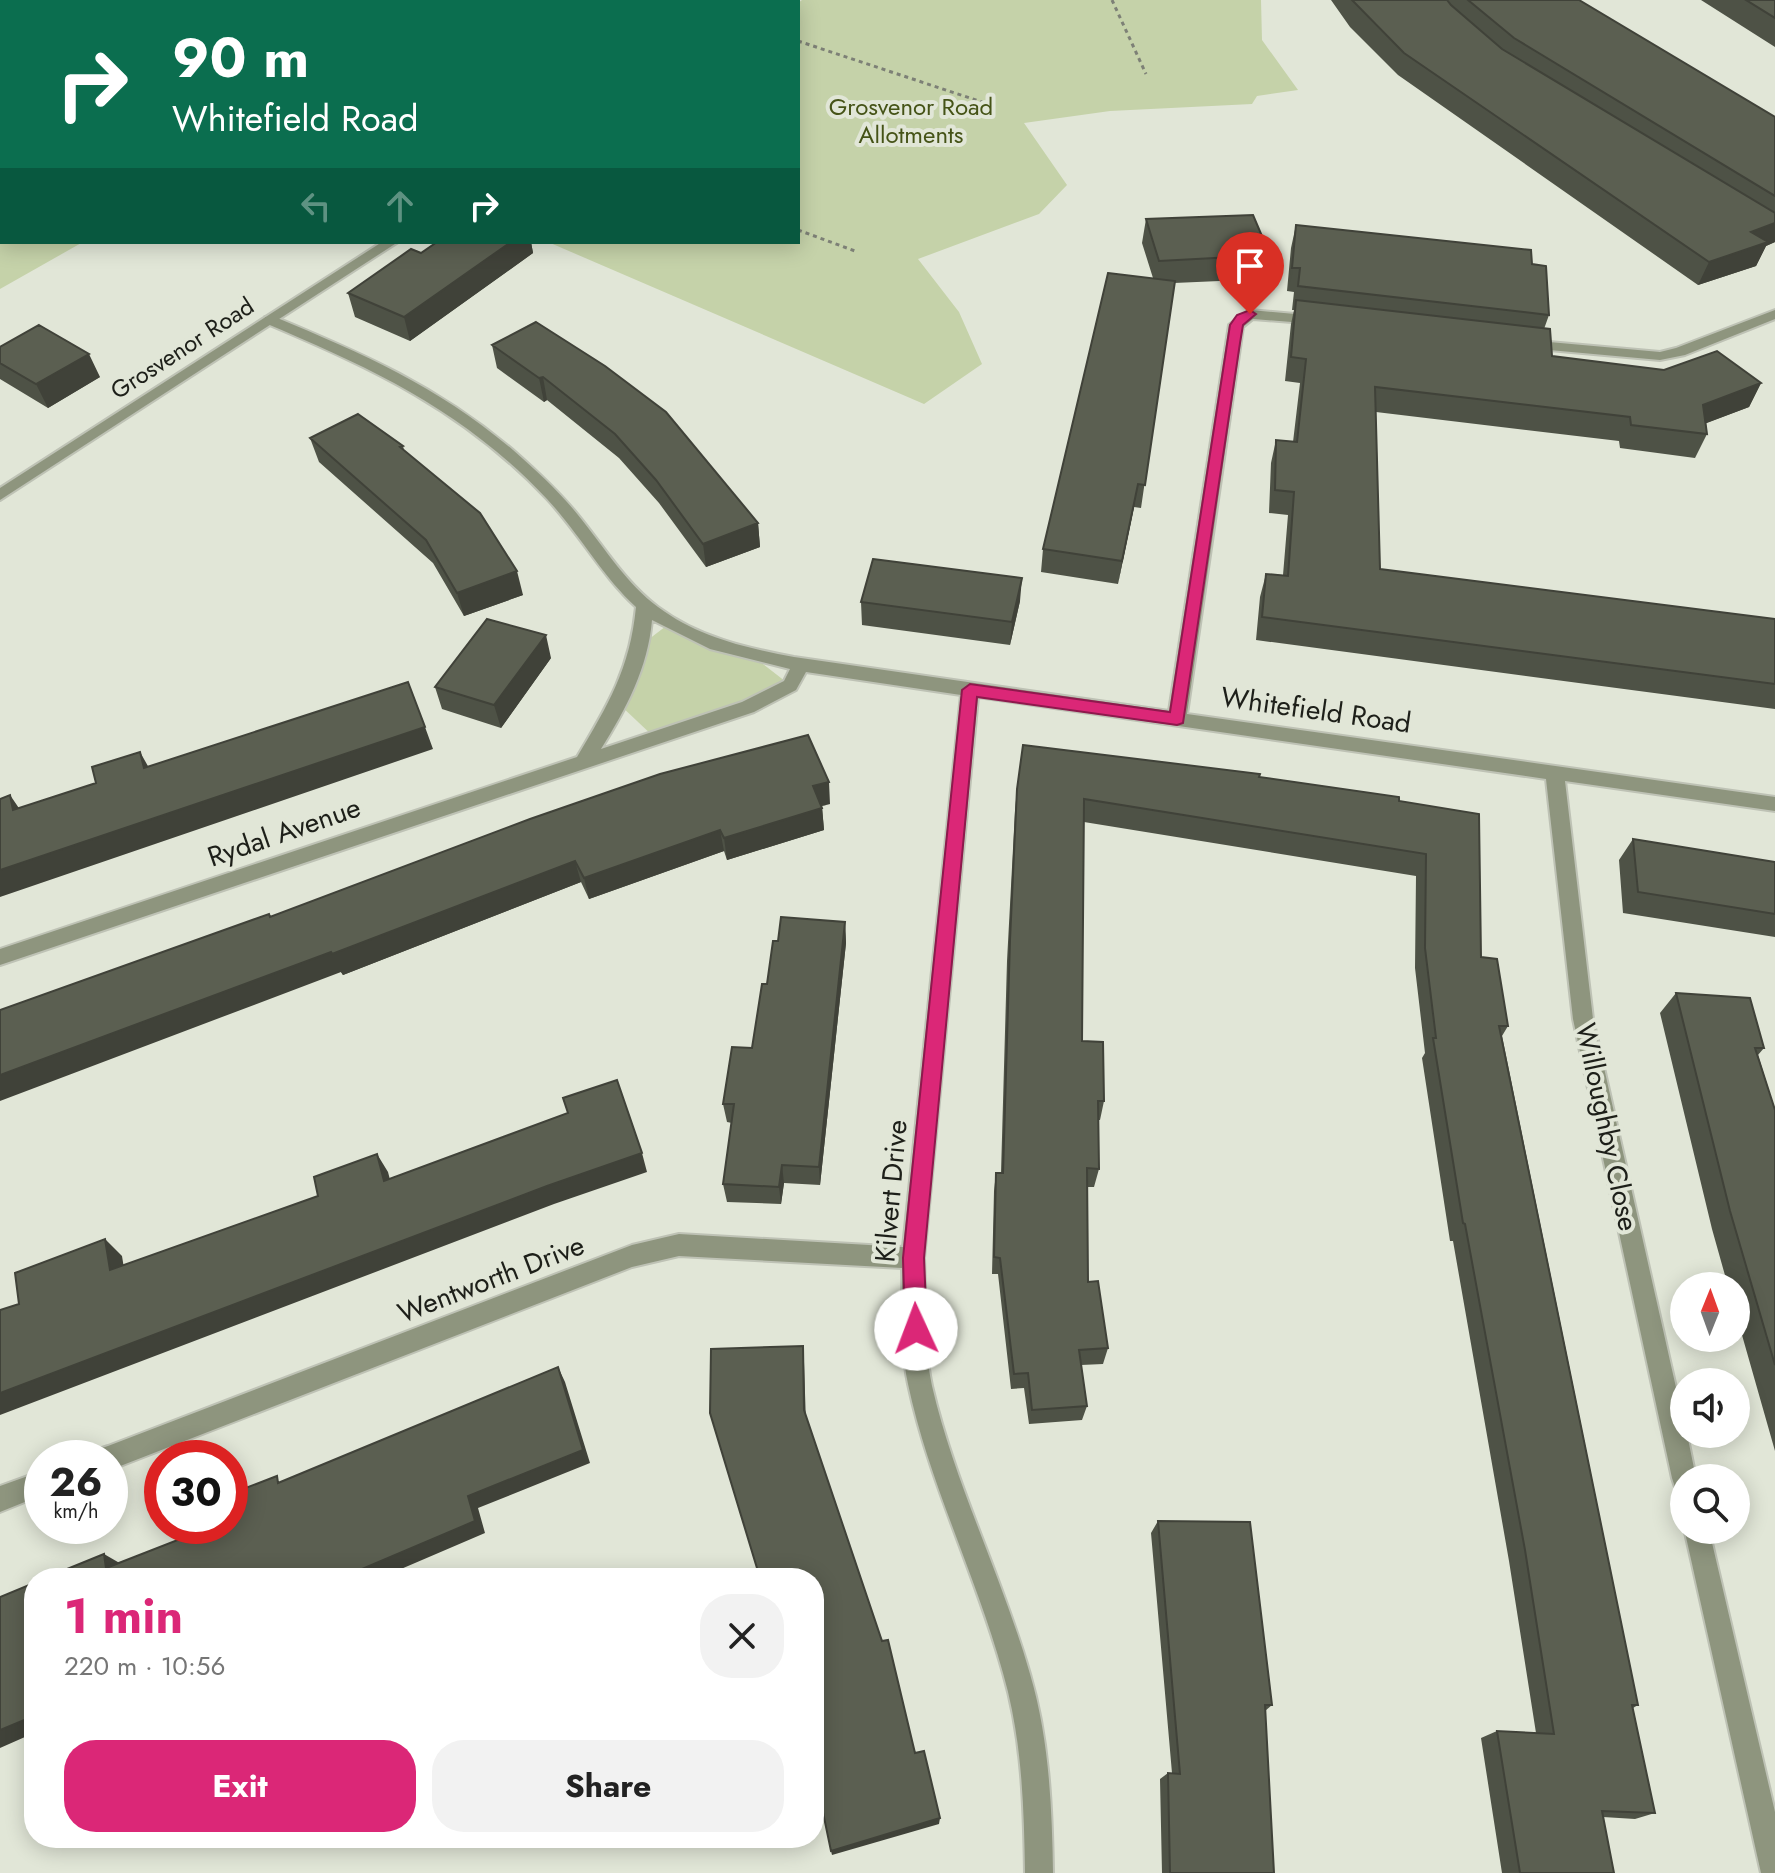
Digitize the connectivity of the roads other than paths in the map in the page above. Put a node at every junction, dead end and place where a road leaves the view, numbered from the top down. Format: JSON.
{"nodes":[{"id":1,"x":388,"y":244,"type":"edge"},
{"id":2,"x":1775,"y":314,"type":"edge"},
{"id":3,"x":270,"y":320,"type":"junction"},
{"id":4,"x":1329,"y":321,"type":"edge"},
{"id":5,"x":1515,"y":342,"type":"edge"},
{"id":6,"x":0,"y":495,"type":"edge"},
{"id":7,"x":645,"y":606,"type":"junction"},
{"id":8,"x":802,"y":663,"type":"junction"},
{"id":9,"x":970,"y":690,"type":"junction"},
{"id":10,"x":1177,"y":719,"type":"junction"},
{"id":11,"x":585,"y":759,"type":"junction"},
{"id":12,"x":1555,"y":772,"type":"junction"},
{"id":13,"x":1775,"y":804,"type":"edge"},
{"id":14,"x":0,"y":957,"type":"edge"},
{"id":15,"x":913,"y":1258,"type":"junction"},
{"id":16,"x":128,"y":1450,"type":"edge"},
{"id":17,"x":1681,"y":1464,"type":"edge"},
{"id":18,"x":24,"y":1490,"type":"edge"},
{"id":19,"x":0,"y":1499,"type":"edge"},
{"id":20,"x":1699,"y":1544,"type":"edge"},
{"id":21,"x":1039,"y":1873,"type":"edge"},
{"id":22,"x":1775,"y":1873,"type":"edge"}],
"edges":[{"from":1,"to":3,"type":"street","name":"Grosvenor Road"},
{"from":2,"to":5,"type":"street"},
{"from":3,"to":6,"type":"street","name":"Grosvenor Road"},
{"from":3,"to":7,"type":"street"},
{"from":4,"to":10,"type":"street"},
{"from":7,"to":8,"type":"street"},
{"from":7,"to":11,"type":"street"},
{"from":8,"to":9,"type":"street","name":"Whitefield Road"},
{"from":8,"to":11,"type":"street","name":"Rydal Avenue"},
{"from":9,"to":10,"type":"street","name":"Whitefield Road"},
{"from":9,"to":15,"type":"street","name":"Kilvert Drive"},
{"from":10,"to":12,"type":"street","name":"Whitefield Road"},
{"from":11,"to":14,"type":"street","name":"Rydal Avenue"},
{"from":12,"to":13,"type":"street","name":"Whitefield Road"},
{"from":12,"to":17,"type":"street","name":"Willoughby Close"},
{"from":15,"to":16,"type":"street","name":"Wentworth Drive"},
{"from":15,"to":21,"type":"street","name":"Kilvert Drive"},
{"from":18,"to":19,"type":"street"},
{"from":20,"to":22,"type":"street"}]}
